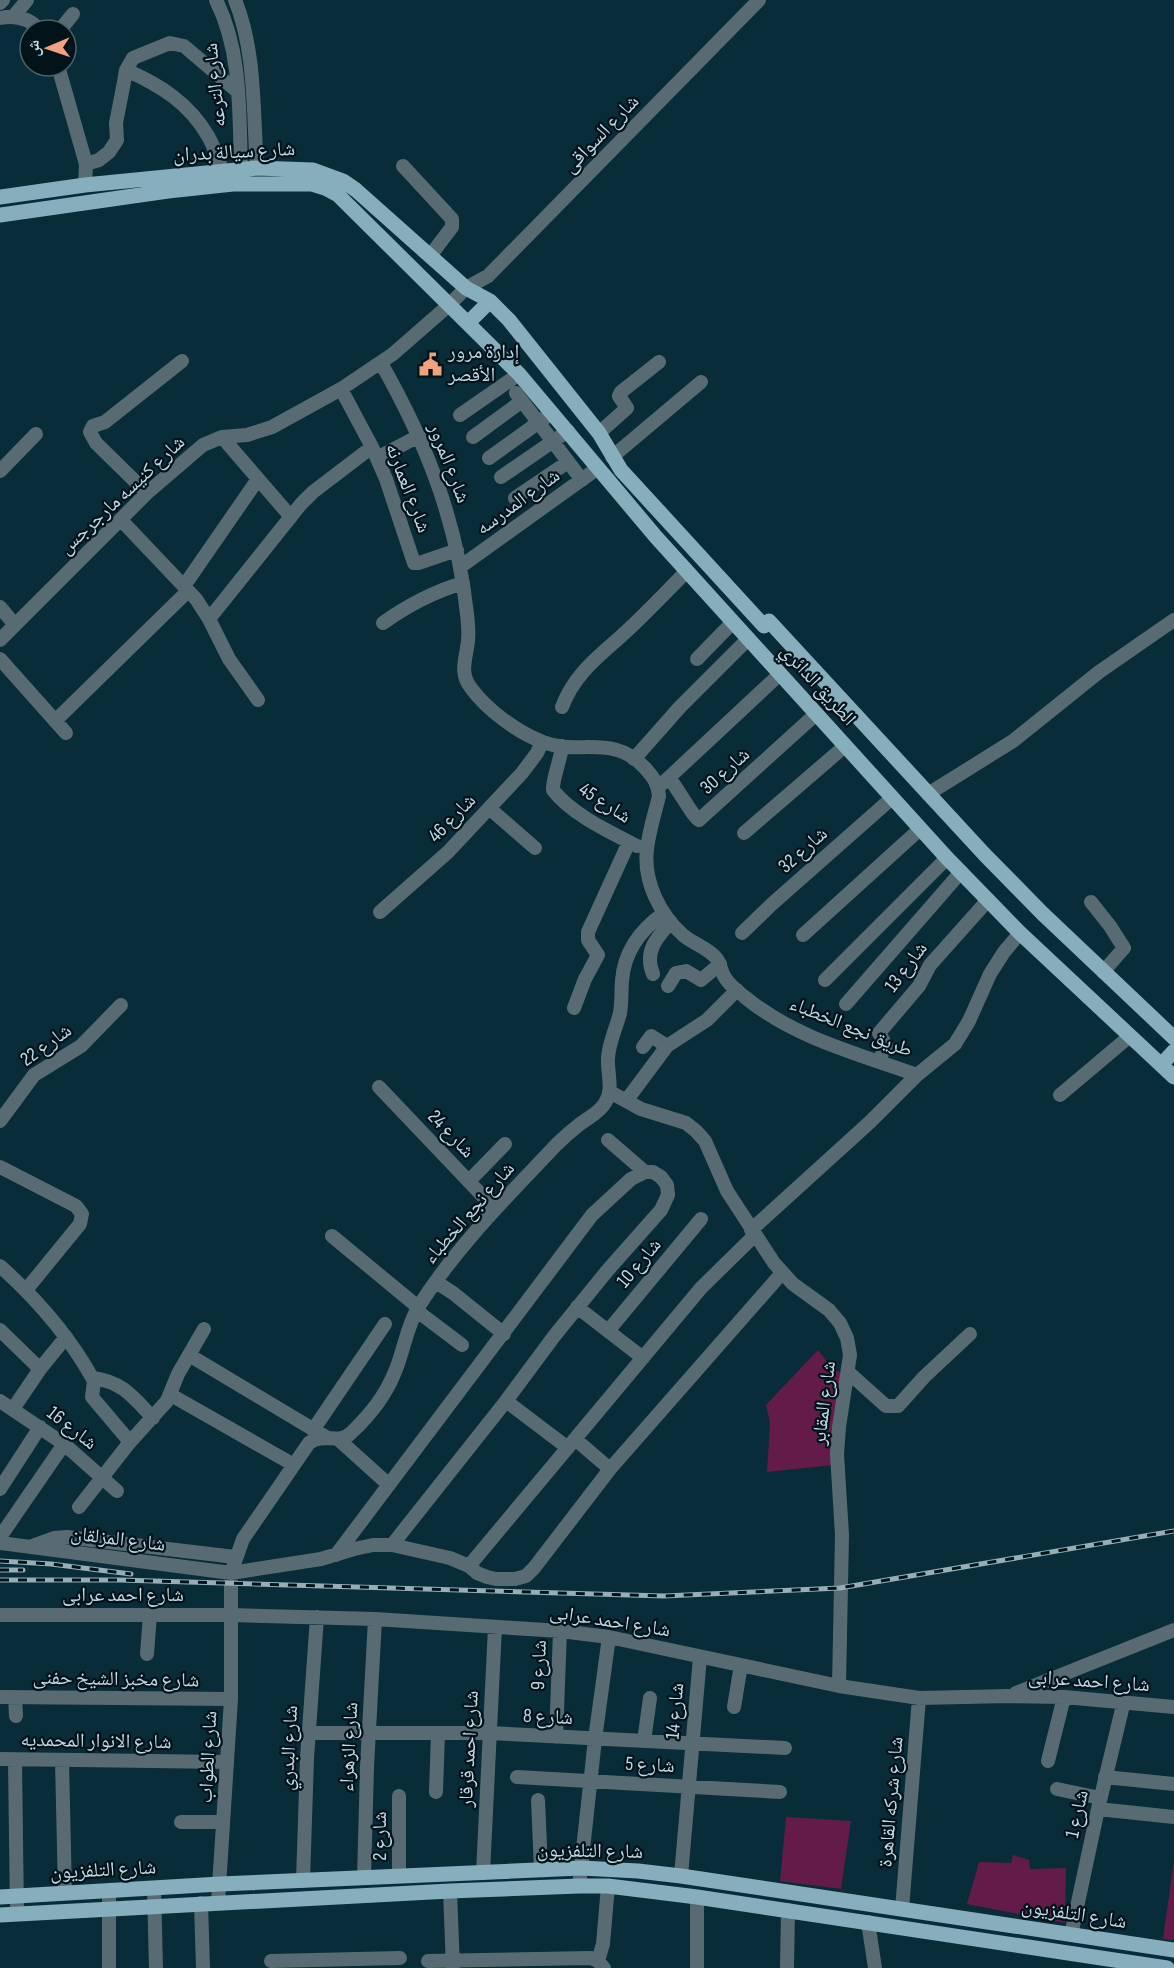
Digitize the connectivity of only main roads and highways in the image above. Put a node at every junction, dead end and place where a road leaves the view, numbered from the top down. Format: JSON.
{"nodes":[{"id":1,"x":0,"y":196,"type":"edge"},
{"id":2,"x":0,"y":214,"type":"edge"},
{"id":3,"x":465,"y":288,"type":"joint"},
{"id":4,"x":490,"y":301,"type":"junction"},
{"id":5,"x":449,"y":305,"type":"joint"},
{"id":6,"x":468,"y":323,"type":"junction"},
{"id":7,"x":871,"y":733,"type":"junction"},
{"id":8,"x":848,"y":749,"type":"junction"},
{"id":9,"x":1174,"y":1038,"type":"edge"},
{"id":10,"x":1174,"y":1051,"type":"edge"},
{"id":11,"x":1161,"y":1065,"type":"junction"},
{"id":12,"x":1174,"y":1077,"type":"edge"},
{"id":13,"x":638,"y":1871,"type":"junction"},
{"id":14,"x":636,"y":1889,"type":"junction"},
{"id":15,"x":0,"y":1897,"type":"edge"},
{"id":16,"x":0,"y":1915,"type":"edge"},
{"id":17,"x":1174,"y":1950,"type":"edge"},
{"id":18,"x":1090,"y":1962,"type":"edge"},
{"id":19,"x":1167,"y":1968,"type":"edge"}],
"edges":[{"from":1,"to":3,"type":"main road","name":"شارع سيالة بدران"},
{"from":2,"to":5,"type":"main road","name":"شارع سيالة بدران"},
{"from":3,"to":4,"type":"main road","name":"الطريق الدائري"},
{"from":4,"to":6,"type":"main road"},
{"from":4,"to":7,"type":"main road","name":"الطريق الدائري"},
{"from":5,"to":6,"type":"main road","name":"الطريق الدائري"},
{"from":6,"to":8,"type":"main road","name":"الطريق الدائري"},
{"from":7,"to":8,"type":"main road"},
{"from":7,"to":9,"type":"main road","name":"الطريق الدائري"},
{"from":8,"to":11,"type":"main road","name":"الطريق الدائري"},
{"from":10,"to":11,"type":"main road"},
{"from":11,"to":12,"type":"main road","name":"الطريق الدائري"},
{"from":13,"to":14,"type":"main road"},
{"from":13,"to":15,"type":"main road","name":"شارع التلفزيون"},
{"from":13,"to":17,"type":"main road","name":"شارع التلفزيون"},
{"from":14,"to":16,"type":"main road","name":"شارع التلفزيون"},
{"from":14,"to":18,"type":"main road","name":"شارع التلفزيون"},
{"from":18,"to":19,"type":"main road","name":"شارع التلفزيون"}]}
